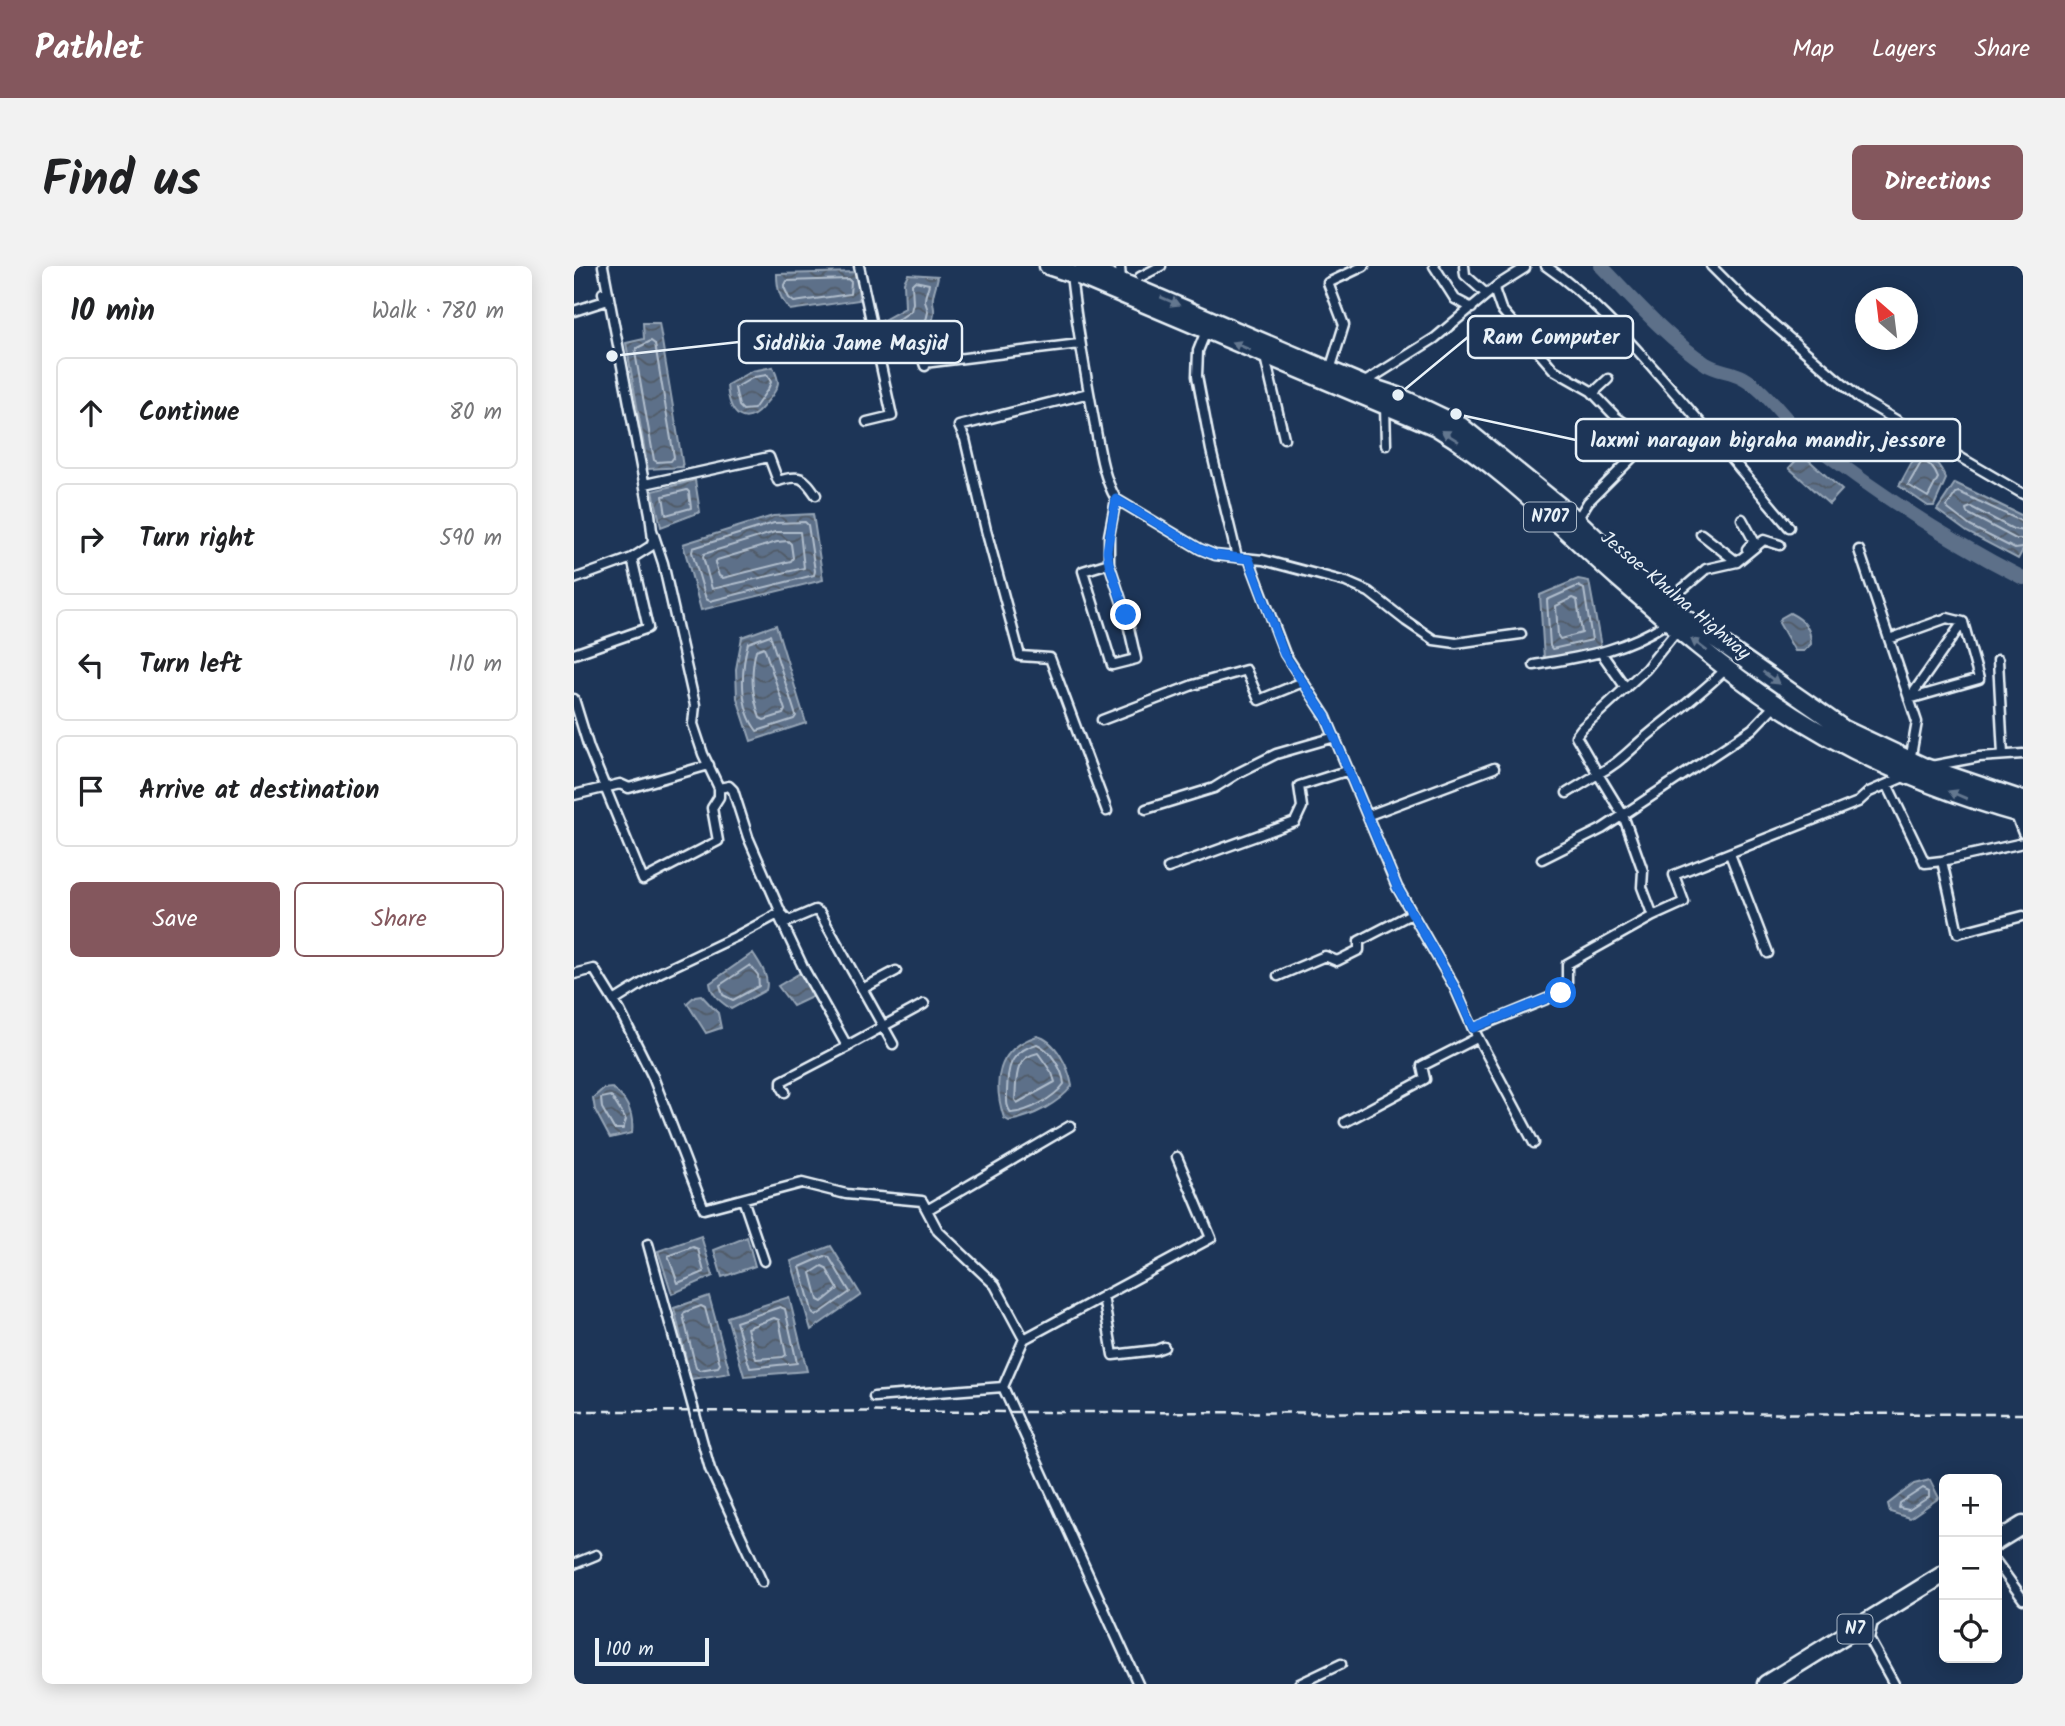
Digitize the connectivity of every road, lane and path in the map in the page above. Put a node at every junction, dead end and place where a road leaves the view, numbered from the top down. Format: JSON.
{"nodes":[{"id":1,"x":601,"y":266,"type":"edge"},
{"id":2,"x":859,"y":266,"type":"edge"},
{"id":3,"x":1048,"y":266,"type":"edge"},
{"id":4,"x":1161,"y":266,"type":"edge"},
{"id":5,"x":1364,"y":266,"type":"edge"},
{"id":6,"x":1434,"y":266,"type":"edge"},
{"id":7,"x":1464,"y":266,"type":"edge"},
{"id":8,"x":1546,"y":266,"type":"edge"},
{"id":9,"x":1711,"y":266,"type":"edge"},
{"id":10,"x":1525,"y":268,"type":"edge"},
{"id":11,"x":1077,"y":270,"type":"edge"},
{"id":12,"x":1140,"y":277,"type":"dead end"},
{"id":13,"x":1120,"y":280,"type":"edge"},
{"id":14,"x":1494,"y":289,"type":"junction"},
{"id":15,"x":1483,"y":291,"type":"dead end"},
{"id":16,"x":1472,"y":308,"type":"junction"},
{"id":17,"x":574,"y":311,"type":"edge"},
{"id":18,"x":1206,"y":331,"type":"junction"},
{"id":19,"x":1079,"y":344,"type":"junction"},
{"id":20,"x":1265,"y":357,"type":"junction"},
{"id":21,"x":925,"y":366,"type":"dead end"},
{"id":22,"x":1330,"y":370,"type":"junction"},
{"id":23,"x":1608,"y":379,"type":"dead end"},
{"id":24,"x":1362,"y":384,"type":"junction"},
{"id":25,"x":1089,"y":393,"type":"junction"},
{"id":26,"x":1593,"y":393,"type":"junction"},
{"id":27,"x":1385,"y":406,"type":"junction"},
{"id":28,"x":867,"y":422,"type":"dead end"},
{"id":29,"x":1284,"y":438,"type":"dead end"},
{"id":30,"x":1386,"y":445,"type":"dead end"},
{"id":31,"x":645,"y":484,"type":"junction"},
{"id":32,"x":2023,"y":494,"type":"edge"},
{"id":33,"x":816,"y":495,"type":"dead end"},
{"id":34,"x":1116,"y":499,"type":"junction"},
{"id":35,"x":1742,"y":519,"type":"dead end"},
{"id":36,"x":1577,"y":520,"type":"junction"},
{"id":37,"x":1789,"y":527,"type":"dead end"},
{"id":38,"x":652,"y":530,"type":"junction"},
{"id":39,"x":1701,"y":534,"type":"dead end"},
{"id":40,"x":1780,"y":545,"type":"dead end"},
{"id":41,"x":1858,"y":550,"type":"dead end"},
{"id":42,"x":1237,"y":557,"type":"junction"},
{"id":43,"x":632,"y":558,"type":"junction"},
{"id":44,"x":1249,"y":559,"type":"junction"},
{"id":45,"x":1737,"y":562,"type":"junction"},
{"id":46,"x":1109,"y":563,"type":"junction"},
{"id":47,"x":574,"y":579,"type":"edge"},
{"id":48,"x":1665,"y":604,"type":"junction"},
{"id":49,"x":1963,"y":622,"type":"junction"},
{"id":50,"x":1672,"y":627,"type":"junction"},
{"id":51,"x":1521,"y":634,"type":"dead end"},
{"id":52,"x":1889,"y":639,"type":"junction"},
{"id":53,"x":574,"y":654,"type":"edge"},
{"id":54,"x":1602,"y":654,"type":"junction"},
{"id":55,"x":1998,"y":660,"type":"dead end"},
{"id":56,"x":1534,"y":665,"type":"dead end"},
{"id":57,"x":1728,"y":667,"type":"junction"},
{"id":58,"x":1303,"y":682,"type":"junction"},
{"id":59,"x":1626,"y":688,"type":"junction"},
{"id":60,"x":574,"y":699,"type":"edge"},
{"id":61,"x":1909,"y":699,"type":"junction"},
{"id":62,"x":1776,"y":705,"type":"junction"},
{"id":63,"x":1102,"y":720,"type":"dead end"},
{"id":64,"x":1335,"y":737,"type":"junction"},
{"id":65,"x":2023,"y":754,"type":"edge"},
{"id":66,"x":2003,"y":755,"type":"junction"},
{"id":67,"x":709,"y":765,"type":"junction"},
{"id":68,"x":1915,"y":767,"type":"junction"},
{"id":69,"x":1493,"y":768,"type":"dead end"},
{"id":70,"x":1349,"y":770,"type":"junction"},
{"id":71,"x":1598,"y":774,"type":"junction"},
{"id":72,"x":1887,"y":784,"type":"junction"},
{"id":73,"x":606,"y":787,"type":"junction"},
{"id":74,"x":719,"y":788,"type":"junction"},
{"id":75,"x":1567,"y":793,"type":"dead end"},
{"id":76,"x":574,"y":795,"type":"edge"},
{"id":77,"x":1146,"y":809,"type":"dead end"},
{"id":78,"x":2020,"y":809,"type":"edge"},
{"id":79,"x":1107,"y":811,"type":"dead end"},
{"id":80,"x":1368,"y":815,"type":"junction"},
{"id":81,"x":1623,"y":815,"type":"junction"},
{"id":82,"x":2023,"y":833,"type":"edge"},
{"id":83,"x":2023,"y":843,"type":"edge"},
{"id":84,"x":1730,"y":854,"type":"junction"},
{"id":85,"x":1542,"y":859,"type":"dead end"},
{"id":86,"x":1942,"y":861,"type":"junction"},
{"id":87,"x":1168,"y":868,"type":"dead end"},
{"id":88,"x":1411,"y":914,"type":"junction"},
{"id":89,"x":1653,"y":916,"type":"junction"},
{"id":90,"x":2023,"y":916,"type":"edge"},
{"id":91,"x":1769,"y":953,"type":"dead end"},
{"id":92,"x":896,"y":971,"type":"dead end"},
{"id":93,"x":574,"y":974,"type":"edge"},
{"id":94,"x":1278,"y":976,"type":"dead end"},
{"id":95,"x":862,"y":989,"type":"junction"},
{"id":96,"x":614,"y":1001,"type":"junction"},
{"id":97,"x":924,"y":1004,"type":"dead end"},
{"id":98,"x":883,"y":1026,"type":"junction"},
{"id":99,"x":1473,"y":1028,"type":"junction"},
{"id":100,"x":1477,"y":1038,"type":"junction"},
{"id":101,"x":893,"y":1044,"type":"dead end"},
{"id":102,"x":849,"y":1046,"type":"junction"},
{"id":103,"x":785,"y":1092,"type":"dead end"},
{"id":104,"x":1345,"y":1122,"type":"dead end"},
{"id":105,"x":1070,"y":1126,"type":"dead end"},
{"id":106,"x":1534,"y":1143,"type":"dead end"},
{"id":107,"x":1177,"y":1157,"type":"dead end"},
{"id":108,"x":743,"y":1199,"type":"junction"},
{"id":109,"x":927,"y":1210,"type":"junction"},
{"id":110,"x":648,"y":1244,"type":"dead end"},
{"id":111,"x":764,"y":1261,"type":"dead end"},
{"id":112,"x":1103,"y":1296,"type":"junction"},
{"id":113,"x":1024,"y":1339,"type":"junction"},
{"id":114,"x":1164,"y":1347,"type":"dead end"},
{"id":115,"x":1003,"y":1387,"type":"junction"},
{"id":116,"x":874,"y":1397,"type":"dead end"},
{"id":117,"x":2023,"y":1525,"type":"edge"},
{"id":118,"x":2002,"y":1538,"type":"edge"},
{"id":119,"x":596,"y":1555,"type":"dead end"},
{"id":120,"x":574,"y":1564,"type":"edge"},
{"id":121,"x":2002,"y":1570,"type":"edge"},
{"id":122,"x":1939,"y":1577,"type":"edge"},
{"id":123,"x":762,"y":1582,"type":"dead end"},
{"id":124,"x":2023,"y":1599,"type":"edge"},
{"id":125,"x":1873,"y":1618,"type":"junction"},
{"id":126,"x":1341,"y":1664,"type":"dead end"},
{"id":127,"x":1138,"y":1684,"type":"edge"},
{"id":128,"x":1299,"y":1684,"type":"edge"},
{"id":129,"x":1766,"y":1684,"type":"edge"},
{"id":130,"x":1894,"y":1684,"type":"edge"}],
"edges":[{"from":1,"to":17,"type":"street"},
{"from":1,"to":31,"type":"street"},
{"from":2,"to":28,"type":"street"},
{"from":3,"to":11,"type":"highway","name":"Jessoe-Khulna Highway","number":"N707"},
{"from":4,"to":12,"type":"street"},
{"from":5,"to":22,"type":"street"},
{"from":6,"to":16,"type":"street"},
{"from":7,"to":15,"type":"street"},
{"from":8,"to":37,"type":"street"},
{"from":9,"to":32,"type":"street"},
{"from":10,"to":14,"type":"street"},
{"from":11,"to":13,"type":"highway","name":"Jessoe-Khulna Highway","number":"N707"},
{"from":11,"to":19,"type":"street"},
{"from":13,"to":18,"type":"highway","name":"Jessoe-Khulna Highway","number":"N707"},
{"from":13,"to":22,"type":"highway","name":"Jessoe-Khulna Highway","number":"N707","one_way":true},
{"from":14,"to":16,"type":"street"},
{"from":14,"to":26,"type":"street"},
{"from":16,"to":24,"type":"street"},
{"from":20,"to":18,"type":"highway","name":"Jessoe-Khulna Highway","number":"N707","one_way":true},
{"from":18,"to":42,"type":"street"},
{"from":19,"to":21,"type":"street"},
{"from":19,"to":25,"type":"street"},
{"from":20,"to":27,"type":"highway","name":"Jessoe-Khulna Highway","number":"N707"},
{"from":20,"to":29,"type":"street"},
{"from":22,"to":24,"type":"highway","name":"Jessoe-Khulna Highway","number":"N707"},
{"from":23,"to":26,"type":"street"},
{"from":24,"to":36,"type":"highway","name":"Jessoe-Khulna Highway","number":"N707"},
{"from":25,"to":34,"type":"street"},
{"from":25,"to":79,"type":"street"},
{"from":26,"to":36,"type":"street"},
{"from":27,"to":30,"type":"street"},
{"from":50,"to":27,"type":"highway","name":"Jessoe-Khulna Highway","number":"N707","one_way":true},
{"from":31,"to":33,"type":"street"},
{"from":31,"to":38,"type":"street"},
{"from":34,"to":42,"type":"street"},
{"from":34,"to":46,"type":"street"},
{"from":35,"to":45,"type":"street"},
{"from":36,"to":48,"type":"highway","name":"Jessoe-Khulna Highway","number":"N707"},
{"from":38,"to":43,"type":"street"},
{"from":38,"to":67,"type":"street"},
{"from":39,"to":45,"type":"street"},
{"from":40,"to":45,"type":"street"},
{"from":41,"to":52,"type":"street"},
{"from":42,"to":44,"type":"street"},
{"from":43,"to":47,"type":"street"},
{"from":43,"to":53,"type":"street"},
{"from":44,"to":51,"type":"street"},
{"from":44,"to":58,"type":"street"},
{"from":45,"to":48,"type":"street"},
{"from":46,"to":46,"type":"street"},
{"from":48,"to":68,"type":"highway","name":"Jessoe-Khulna Highway","number":"N707","one_way":true},
{"from":49,"to":52,"type":"street"},
{"from":49,"to":61,"type":"street"},
{"from":49,"to":61,"type":"street"},
{"from":50,"to":54,"type":"street"},
{"from":57,"to":50,"type":"highway","name":"Jessoe-Khulna Highway","number":"N707","one_way":true},
{"from":50,"to":59,"type":"street"},
{"from":52,"to":61,"type":"street"},
{"from":54,"to":56,"type":"street"},
{"from":54,"to":59,"type":"street"},
{"from":55,"to":66,"type":"street"},
{"from":57,"to":62,"type":"highway","name":"Jessoe-Khulna Highway","number":"N707"},
{"from":57,"to":71,"type":"street"},
{"from":58,"to":63,"type":"street"},
{"from":58,"to":64,"type":"street"},
{"from":59,"to":71,"type":"street"},
{"from":60,"to":73,"type":"street"},
{"from":61,"to":68,"type":"street"},
{"from":62,"to":68,"type":"highway","name":"Jessoe-Khulna Highway","number":"N707"},
{"from":62,"to":81,"type":"street"},
{"from":64,"to":70,"type":"street"},
{"from":64,"to":77,"type":"street"},
{"from":65,"to":66,"type":"street"},
{"from":66,"to":68,"type":"street"},
{"from":67,"to":73,"type":"street"},
{"from":67,"to":74,"type":"street"},
{"from":68,"to":72,"type":"street"},
{"from":68,"to":78,"type":"highway","name":"Jessoe-Khulna Highway","number":"N707"},
{"from":69,"to":80,"type":"street"},
{"from":70,"to":80,"type":"street"},
{"from":70,"to":87,"type":"street"},
{"from":71,"to":75,"type":"street"},
{"from":71,"to":81,"type":"street"},
{"from":72,"to":84,"type":"street"},
{"from":72,"to":86,"type":"street"},
{"from":73,"to":74,"type":"street"},
{"from":73,"to":76,"type":"street"},
{"from":74,"to":95,"type":"street"},
{"from":78,"to":82,"type":"street"},
{"from":80,"to":88,"type":"street"},
{"from":81,"to":85,"type":"street"},
{"from":81,"to":89,"type":"street"},
{"from":83,"to":86,"type":"street"},
{"from":84,"to":89,"type":"street"},
{"from":84,"to":91,"type":"street"},
{"from":86,"to":90,"type":"street"},
{"from":88,"to":94,"type":"street"},
{"from":88,"to":99,"type":"street"},
{"from":89,"to":99,"type":"street"},
{"from":92,"to":95,"type":"street"},
{"from":93,"to":96,"type":"street"},
{"from":95,"to":98,"type":"street"},
{"from":96,"to":102,"type":"street"},
{"from":96,"to":108,"type":"street"},
{"from":97,"to":98,"type":"street"},
{"from":98,"to":101,"type":"street"},
{"from":98,"to":102,"type":"street"},
{"from":99,"to":100,"type":"street"},
{"from":100,"to":104,"type":"street"},
{"from":100,"to":106,"type":"street"},
{"from":102,"to":103,"type":"street"},
{"from":105,"to":109,"type":"street"},
{"from":107,"to":112,"type":"street"},
{"from":108,"to":109,"type":"street"},
{"from":108,"to":111,"type":"street"},
{"from":109,"to":113,"type":"street"},
{"from":110,"to":123,"type":"street"},
{"from":112,"to":113,"type":"street"},
{"from":112,"to":114,"type":"street"},
{"from":113,"to":115,"type":"street"},
{"from":115,"to":116,"type":"street"},
{"from":115,"to":127,"type":"street"},
{"from":117,"to":118,"type":"highway"},
{"from":119,"to":120,"type":"street"},
{"from":121,"to":124,"type":"street"},
{"from":122,"to":125,"type":"highway","number":"N7"},
{"from":125,"to":129,"type":"highway","number":"N7"},
{"from":125,"to":130,"type":"street"},
{"from":126,"to":128,"type":"street"}]}
